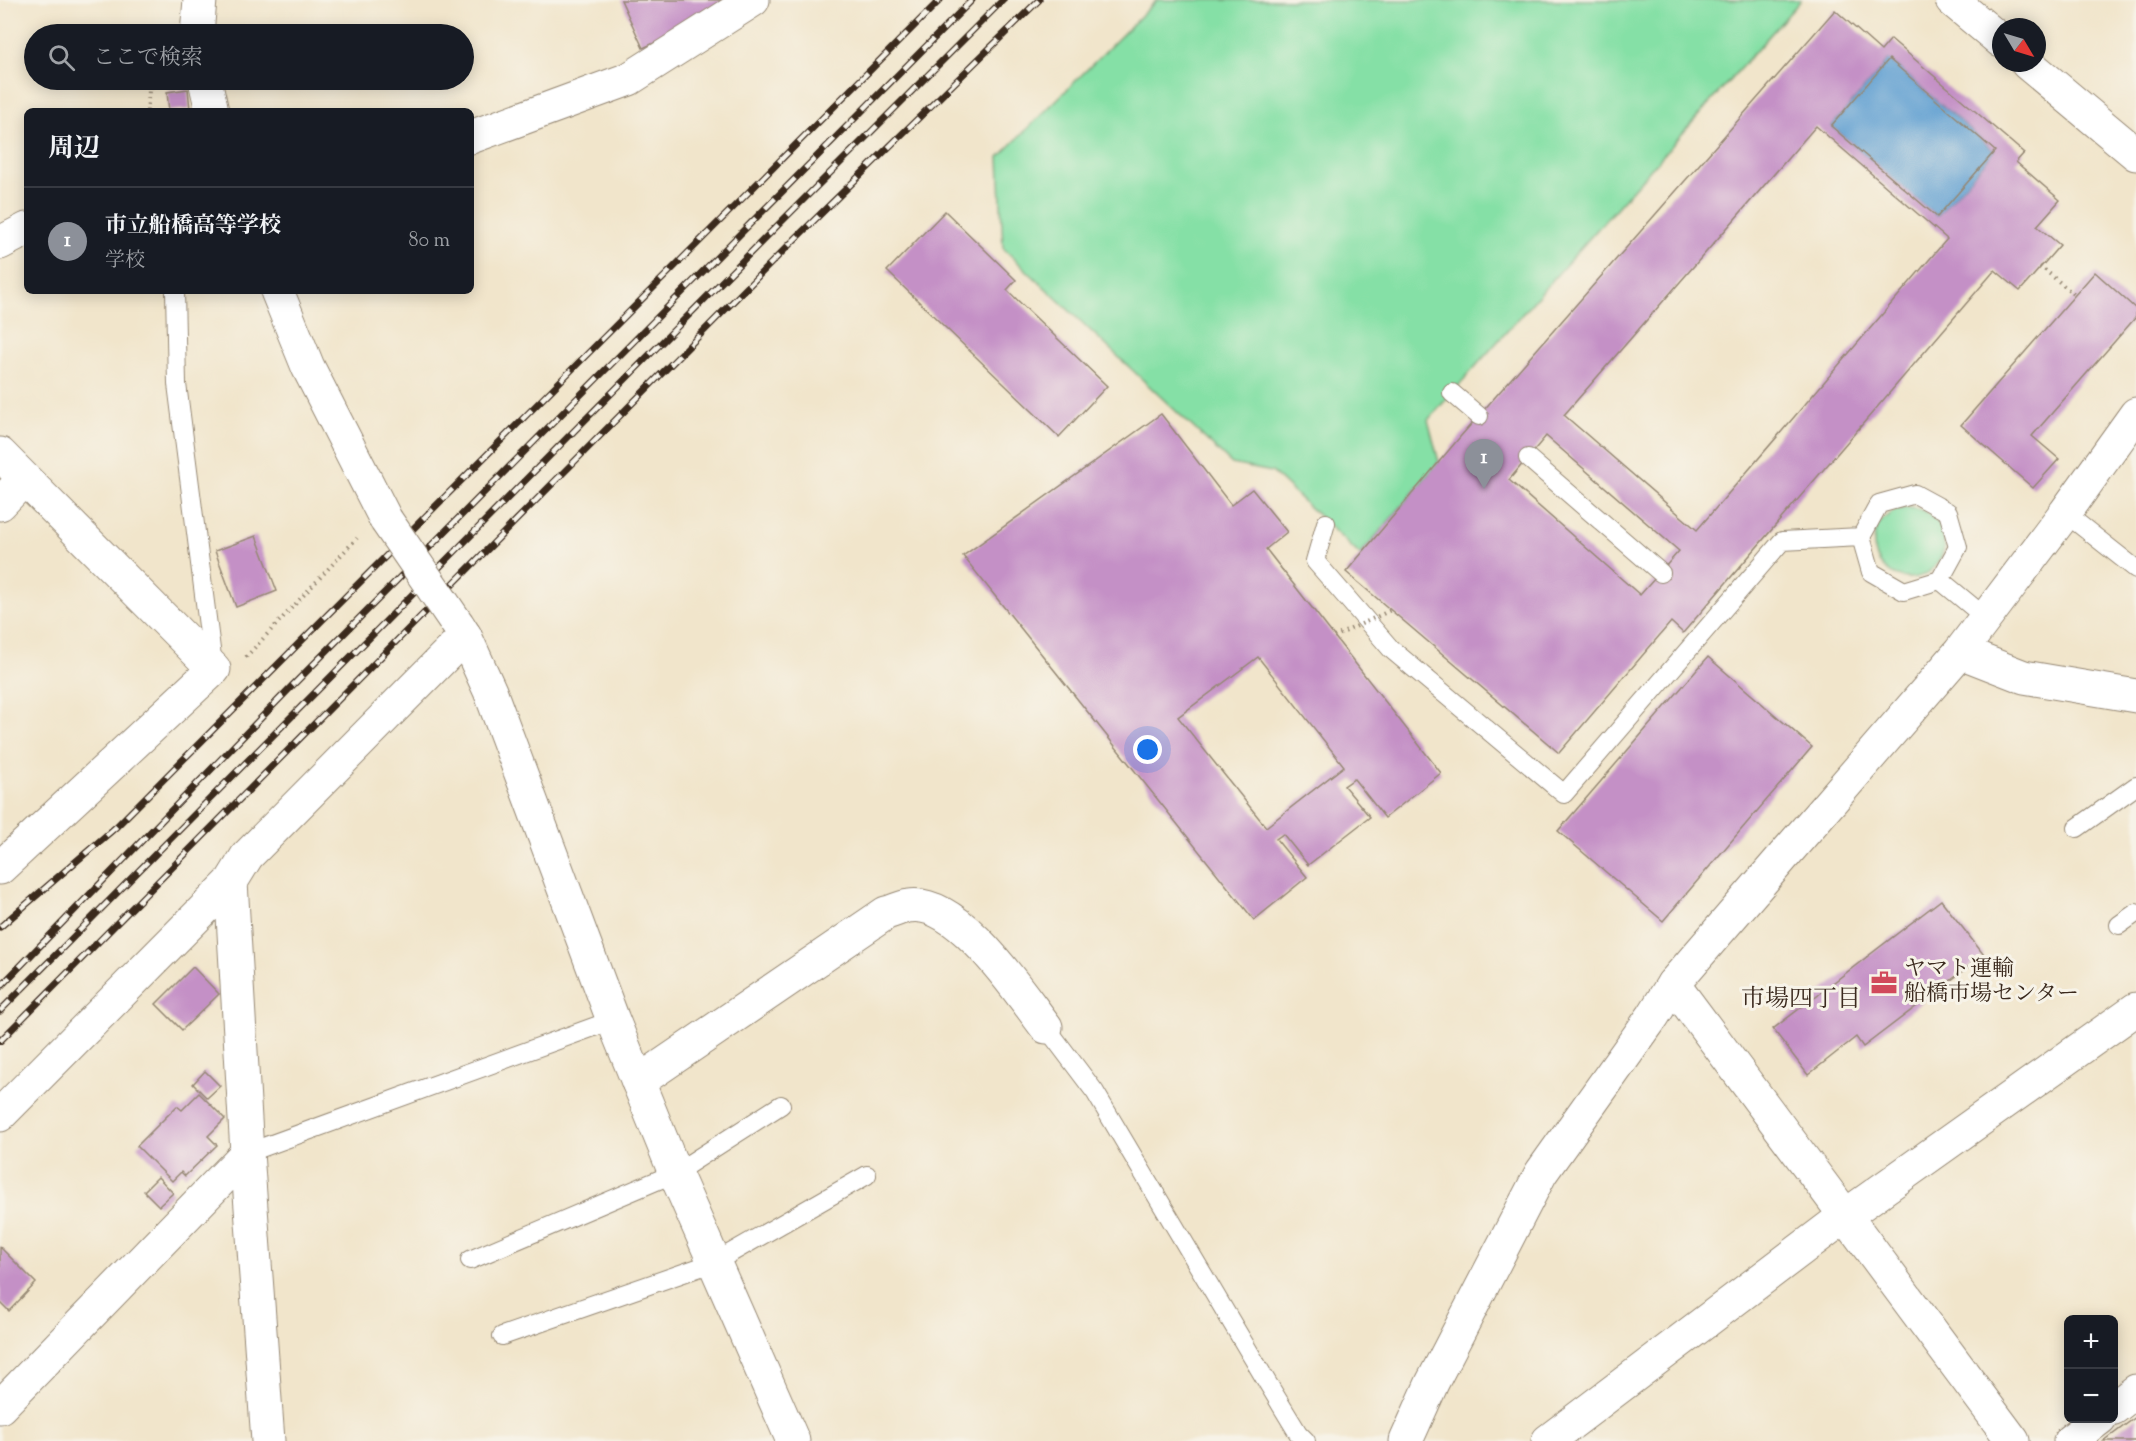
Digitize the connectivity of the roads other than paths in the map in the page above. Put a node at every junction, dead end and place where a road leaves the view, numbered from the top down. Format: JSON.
{"nodes":[{"id":1,"x":200,"y":0,"type":"edge"},
{"id":2,"x":753,"y":0,"type":"edge"},
{"id":3,"x":1952,"y":0,"type":"edge"},
{"id":4,"x":198,"y":24,"type":"edge"},
{"id":5,"x":1992,"y":33,"type":"edge"},
{"id":6,"x":2038,"y":72,"type":"edge"},
{"id":7,"x":207,"y":90,"type":"edge"},
{"id":8,"x":211,"y":108,"type":"edge"},
{"id":9,"x":474,"y":135,"type":"edge"},
{"id":10,"x":2136,"y":154,"type":"edge"},
{"id":11,"x":24,"y":231,"type":"edge"},
{"id":12,"x":0,"y":243,"type":"edge"},
{"id":13,"x":176,"y":294,"type":"edge"},
{"id":14,"x":277,"y":294,"type":"edge"},
{"id":15,"x":1452,"y":393,"type":"dead end"},
{"id":16,"x":2136,"y":414,"type":"edge"},
{"id":17,"x":1479,"y":416,"type":"dead end"},
{"id":18,"x":0,"y":454,"type":"edge"},
{"id":19,"x":1528,"y":458,"type":"dead end"},
{"id":20,"x":24,"y":479,"type":"junction"},
{"id":21,"x":0,"y":504,"type":"edge"},
{"id":22,"x":2066,"y":513,"type":"junction"},
{"id":23,"x":1326,"y":523,"type":"dead end"},
{"id":24,"x":1861,"y":537,"type":"junction"},
{"id":25,"x":2136,"y":569,"type":"edge"},
{"id":26,"x":1660,"y":573,"type":"dead end"},
{"id":27,"x":1940,"y":580,"type":"junction"},
{"id":28,"x":1986,"y":618,"type":"junction"},
{"id":29,"x":462,"y":630,"type":"junction"},
{"id":30,"x":1960,"y":652,"type":"junction"},
{"id":31,"x":214,"y":669,"type":"junction"},
{"id":32,"x":2136,"y":696,"type":"edge"},
{"id":33,"x":2136,"y":786,"type":"edge"},
{"id":34,"x":2077,"y":828,"type":"dead end"},
{"id":35,"x":0,"y":868,"type":"edge"},
{"id":36,"x":231,"y":882,"type":"junction"},
{"id":37,"x":2136,"y":914,"type":"edge"},
{"id":38,"x":2120,"y":925,"type":"dead end"},
{"id":39,"x":1673,"y":984,"type":"junction"},
{"id":40,"x":2136,"y":1009,"type":"edge"},
{"id":41,"x":613,"y":1020,"type":"junction"},
{"id":42,"x":1046,"y":1027,"type":"joint"},
{"id":43,"x":638,"y":1082,"type":"junction"},
{"id":44,"x":781,"y":1105,"type":"dead end"},
{"id":45,"x":0,"y":1115,"type":"edge"},
{"id":46,"x":247,"y":1153,"type":"junction"},
{"id":47,"x":675,"y":1173,"type":"junction"},
{"id":48,"x":867,"y":1175,"type":"dead end"},
{"id":49,"x":1845,"y":1216,"type":"junction"},
{"id":50,"x":470,"y":1260,"type":"dead end"},
{"id":51,"x":715,"y":1262,"type":"junction"},
{"id":52,"x":502,"y":1336,"type":"dead end"},
{"id":53,"x":2136,"y":1391,"type":"edge"},
{"id":54,"x":2118,"y":1405,"type":"edge"},
{"id":55,"x":0,"y":1407,"type":"edge"},
{"id":56,"x":2095,"y":1423,"type":"edge"},
{"id":57,"x":788,"y":1439,"type":"edge"},
{"id":58,"x":268,"y":1441,"type":"edge"},
{"id":59,"x":1306,"y":1441,"type":"edge"},
{"id":60,"x":1406,"y":1441,"type":"edge"},
{"id":61,"x":1548,"y":1441,"type":"edge"},
{"id":62,"x":2013,"y":1441,"type":"edge"},
{"id":63,"x":2070,"y":1441,"type":"edge"}],
"edges":[{"from":1,"to":4,"type":"street"},
{"from":2,"to":9,"type":"street"},
{"from":3,"to":5,"type":"street"},
{"from":6,"to":10,"type":"street"},
{"from":7,"to":8,"type":"street"},
{"from":11,"to":12,"type":"street"},
{"from":13,"to":31,"type":"lane"},
{"from":14,"to":29,"type":"street","bridge":true},
{"from":15,"to":17,"type":"lane"},
{"from":16,"to":22,"type":"street"},
{"from":18,"to":20,"type":"street"},
{"from":19,"to":26,"type":"lane"},
{"from":20,"to":21,"type":"street"},
{"from":20,"to":31,"type":"street"},
{"from":22,"to":25,"type":"lane"},
{"from":22,"to":28,"type":"street"},
{"from":23,"to":24,"type":"lane"},
{"from":24,"to":27,"type":"lane"},
{"from":24,"to":27,"type":"lane"},
{"from":27,"to":28,"type":"lane"},
{"from":28,"to":30,"type":"street"},
{"from":29,"to":36,"type":"street"},
{"from":29,"to":41,"type":"street"},
{"from":30,"to":32,"type":"street"},
{"from":30,"to":39,"type":"street"},
{"from":31,"to":35,"type":"street"},
{"from":33,"to":34,"type":"lane"},
{"from":36,"to":45,"type":"street"},
{"from":36,"to":46,"type":"street"},
{"from":37,"to":38,"type":"lane"},
{"from":39,"to":49,"type":"street"},
{"from":39,"to":60,"type":"street"},
{"from":40,"to":49,"type":"street"},
{"from":41,"to":43,"type":"street"},
{"from":41,"to":46,"type":"lane"},
{"from":42,"to":43,"type":"street"},
{"from":42,"to":59,"type":"lane"},
{"from":43,"to":47,"type":"street"},
{"from":44,"to":47,"type":"lane"},
{"from":46,"to":55,"type":"street"},
{"from":46,"to":58,"type":"street"},
{"from":47,"to":50,"type":"lane"},
{"from":47,"to":51,"type":"street"},
{"from":48,"to":51,"type":"lane"},
{"from":49,"to":61,"type":"street"},
{"from":49,"to":62,"type":"street"},
{"from":51,"to":52,"type":"lane"},
{"from":51,"to":57,"type":"street"},
{"from":53,"to":54,"type":"street"},
{"from":56,"to":63,"type":"street"}]}
